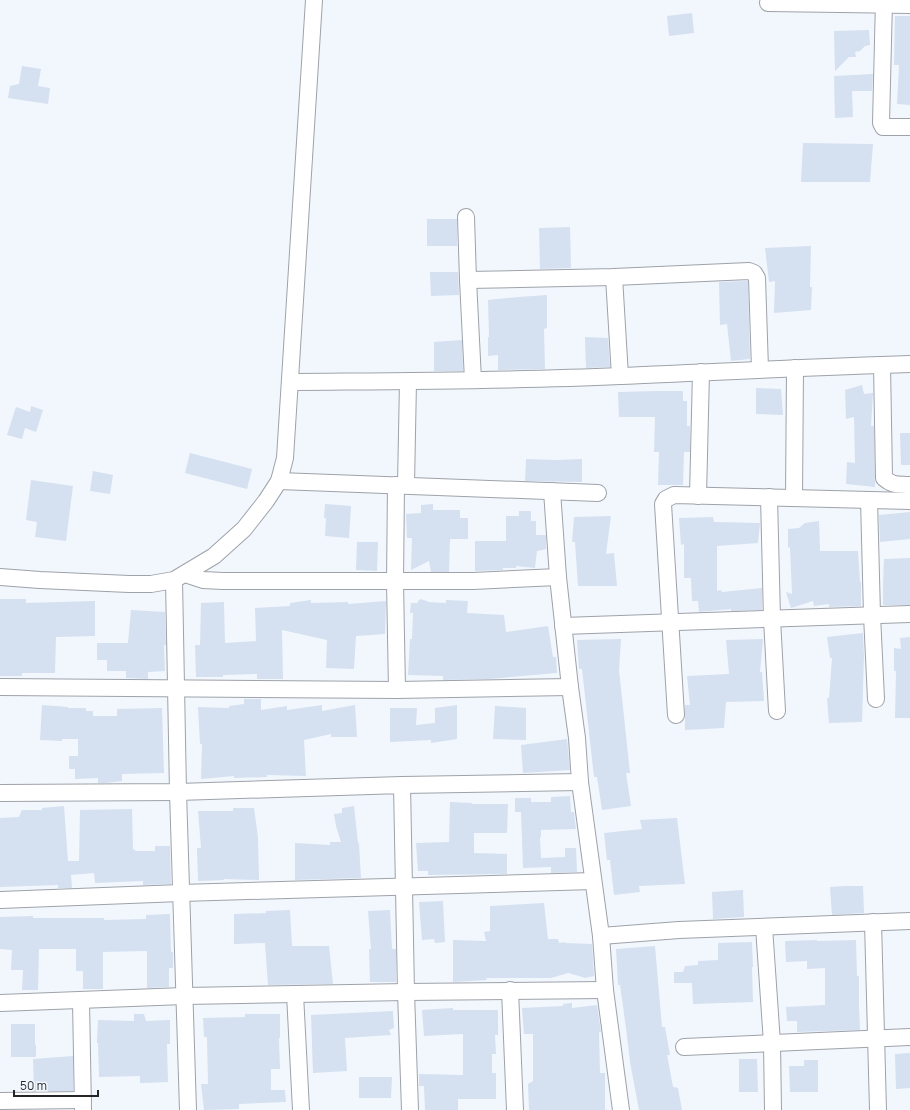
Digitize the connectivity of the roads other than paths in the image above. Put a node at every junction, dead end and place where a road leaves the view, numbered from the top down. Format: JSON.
{"nodes":[{"id":1,"x":314,"y":0,"type":"edge"},
{"id":2,"x":884,"y":2,"type":"edge"},
{"id":3,"x":768,"y":3,"type":"dead end"},
{"id":4,"x":910,"y":5,"type":"edge"},
{"id":5,"x":910,"y":127,"type":"edge"},
{"id":6,"x":466,"y":217,"type":"dead end"},
{"id":7,"x":614,"y":277,"type":"junction"},
{"id":8,"x":468,"y":280,"type":"junction"},
{"id":9,"x":910,"y":364,"type":"edge"},
{"id":10,"x":882,"y":365,"type":"junction"},
{"id":11,"x":795,"y":368,"type":"junction"},
{"id":12,"x":760,"y":369,"type":"junction"},
{"id":13,"x":701,"y":372,"type":"junction"},
{"id":14,"x":620,"y":376,"type":"junction"},
{"id":15,"x":473,"y":380,"type":"junction"},
{"id":16,"x":408,"y":381,"type":"junction"},
{"id":17,"x":290,"y":382,"type":"junction"},
{"id":18,"x":279,"y":481,"type":"junction"},
{"id":19,"x":401,"y":485,"type":"junction"},
{"id":20,"x":910,"y":485,"type":"edge"},
{"id":21,"x":552,"y":491,"type":"junction"},
{"id":22,"x":598,"y":493,"type":"dead end"},
{"id":23,"x":698,"y":496,"type":"junction"},
{"id":24,"x":769,"y":497,"type":"junction"},
{"id":25,"x":794,"y":498,"type":"junction"},
{"id":26,"x":869,"y":500,"type":"junction"},
{"id":27,"x":910,"y":501,"type":"edge"},
{"id":28,"x":0,"y":577,"type":"edge"},
{"id":29,"x":180,"y":577,"type":"junction"},
{"id":30,"x":558,"y":577,"type":"junction"},
{"id":31,"x":395,"y":582,"type":"junction"},
{"id":32,"x":910,"y":614,"type":"edge"},
{"id":33,"x":872,"y":615,"type":"junction"},
{"id":34,"x":772,"y":619,"type":"junction"},
{"id":35,"x":670,"y":623,"type":"junction"},
{"id":36,"x":563,"y":626,"type":"junction"},
{"id":37,"x":0,"y":687,"type":"edge"},
{"id":38,"x":570,"y":687,"type":"junction"},
{"id":39,"x":175,"y":688,"type":"junction"},
{"id":40,"x":397,"y":690,"type":"junction"},
{"id":41,"x":876,"y":699,"type":"dead end"},
{"id":42,"x":777,"y":711,"type":"dead end"},
{"id":43,"x":676,"y":715,"type":"dead end"},
{"id":44,"x":580,"y":782,"type":"junction"},
{"id":45,"x":402,"y":785,"type":"junction"},
{"id":46,"x":178,"y":792,"type":"junction"},
{"id":47,"x":0,"y":793,"type":"edge"},
{"id":48,"x":593,"y":881,"type":"junction"},
{"id":49,"x":404,"y":887,"type":"junction"},
{"id":50,"x":181,"y":893,"type":"junction"},
{"id":51,"x":0,"y":900,"type":"edge"},
{"id":52,"x":910,"y":920,"type":"edge"},
{"id":53,"x":873,"y":922,"type":"junction"},
{"id":54,"x":764,"y":927,"type":"junction"},
{"id":55,"x":601,"y":936,"type":"junction"},
{"id":56,"x":510,"y":990,"type":"junction"},
{"id":57,"x":606,"y":990,"type":"junction"},
{"id":58,"x":406,"y":992,"type":"junction"},
{"id":59,"x":295,"y":994,"type":"junction"},
{"id":60,"x":184,"y":996,"type":"junction"},
{"id":61,"x":81,"y":1001,"type":"junction"},
{"id":62,"x":0,"y":1003,"type":"edge"},
{"id":63,"x":910,"y":1037,"type":"edge"},
{"id":64,"x":876,"y":1038,"type":"junction"},
{"id":65,"x":772,"y":1043,"type":"junction"},
{"id":66,"x":684,"y":1047,"type":"dead end"},
{"id":67,"x":0,"y":1101,"type":"edge"},
{"id":68,"x":83,"y":1105,"type":"edge"},
{"id":69,"x":188,"y":1110,"type":"edge"},
{"id":70,"x":301,"y":1110,"type":"edge"},
{"id":71,"x":410,"y":1110,"type":"edge"},
{"id":72,"x":515,"y":1110,"type":"edge"},
{"id":73,"x":621,"y":1110,"type":"edge"},
{"id":74,"x":773,"y":1110,"type":"edge"},
{"id":75,"x":878,"y":1110,"type":"edge"}],
"edges":[{"from":1,"to":17,"type":"street"},
{"from":2,"to":3,"type":"street"},
{"from":2,"to":4,"type":"street"},
{"from":2,"to":5,"type":"street"},
{"from":6,"to":8,"type":"street"},
{"from":7,"to":8,"type":"street"},
{"from":7,"to":12,"type":"street"},
{"from":7,"to":14,"type":"street"},
{"from":8,"to":15,"type":"street"},
{"from":9,"to":10,"type":"street"},
{"from":10,"to":11,"type":"street"},
{"from":10,"to":20,"type":"street"},
{"from":11,"to":12,"type":"street"},
{"from":11,"to":25,"type":"street"},
{"from":12,"to":13,"type":"street"},
{"from":13,"to":14,"type":"street"},
{"from":13,"to":23,"type":"street"},
{"from":14,"to":15,"type":"street"},
{"from":15,"to":16,"type":"street"},
{"from":16,"to":17,"type":"street"},
{"from":16,"to":19,"type":"street"},
{"from":17,"to":18,"type":"street"},
{"from":18,"to":19,"type":"street"},
{"from":18,"to":29,"type":"street"},
{"from":19,"to":21,"type":"street"},
{"from":19,"to":31,"type":"street"},
{"from":21,"to":22,"type":"street"},
{"from":21,"to":30,"type":"street"},
{"from":23,"to":24,"type":"street"},
{"from":23,"to":35,"type":"street"},
{"from":24,"to":25,"type":"street"},
{"from":24,"to":34,"type":"street"},
{"from":25,"to":26,"type":"street"},
{"from":26,"to":27,"type":"street"},
{"from":26,"to":33,"type":"street"},
{"from":28,"to":29,"type":"street"},
{"from":29,"to":31,"type":"street"},
{"from":29,"to":39,"type":"street"},
{"from":30,"to":31,"type":"street"},
{"from":30,"to":36,"type":"street"},
{"from":31,"to":40,"type":"street"},
{"from":32,"to":33,"type":"street"},
{"from":33,"to":34,"type":"street"},
{"from":33,"to":41,"type":"street"},
{"from":34,"to":35,"type":"street"},
{"from":34,"to":42,"type":"street"},
{"from":35,"to":36,"type":"street"},
{"from":35,"to":43,"type":"street"},
{"from":36,"to":38,"type":"street"},
{"from":37,"to":39,"type":"street"},
{"from":38,"to":40,"type":"street"},
{"from":38,"to":44,"type":"street"},
{"from":39,"to":40,"type":"street"},
{"from":39,"to":46,"type":"street"},
{"from":44,"to":45,"type":"street"},
{"from":44,"to":48,"type":"street"},
{"from":45,"to":46,"type":"street"},
{"from":45,"to":49,"type":"street"},
{"from":46,"to":47,"type":"street"},
{"from":46,"to":50,"type":"street"},
{"from":48,"to":49,"type":"street"},
{"from":48,"to":55,"type":"street"},
{"from":49,"to":50,"type":"street"},
{"from":49,"to":58,"type":"street"},
{"from":50,"to":51,"type":"street"},
{"from":50,"to":60,"type":"street"},
{"from":52,"to":53,"type":"street"},
{"from":53,"to":54,"type":"street"},
{"from":53,"to":64,"type":"street"},
{"from":54,"to":55,"type":"street"},
{"from":54,"to":65,"type":"street"},
{"from":55,"to":57,"type":"street"},
{"from":56,"to":57,"type":"street"},
{"from":56,"to":58,"type":"street"},
{"from":56,"to":72,"type":"street"},
{"from":57,"to":73,"type":"street"},
{"from":58,"to":59,"type":"street"},
{"from":58,"to":71,"type":"street"},
{"from":59,"to":60,"type":"street"},
{"from":59,"to":70,"type":"street"},
{"from":60,"to":61,"type":"street"},
{"from":60,"to":69,"type":"street"},
{"from":61,"to":62,"type":"street"},
{"from":61,"to":68,"type":"street"},
{"from":63,"to":64,"type":"street"},
{"from":64,"to":65,"type":"street"},
{"from":64,"to":75,"type":"street"},
{"from":65,"to":66,"type":"street"},
{"from":65,"to":74,"type":"street"},
{"from":67,"to":68,"type":"street"}]}
